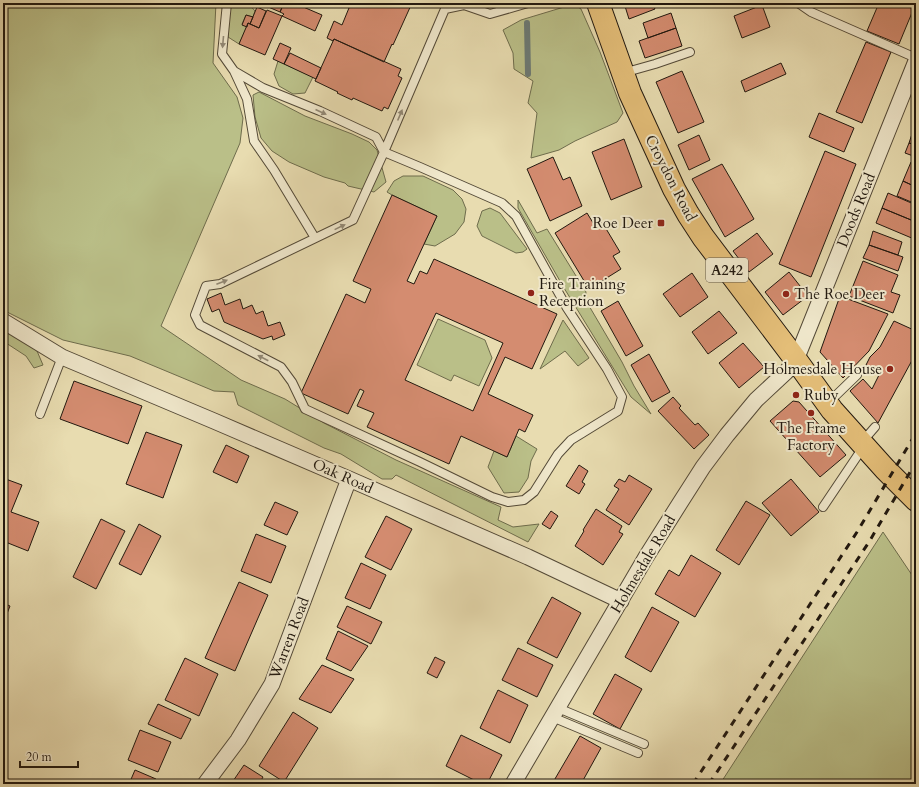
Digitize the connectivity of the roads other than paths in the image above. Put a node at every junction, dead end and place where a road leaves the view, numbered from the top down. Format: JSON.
{"nodes":[{"id":1,"x":227,"y":3,"type":"edge"},
{"id":2,"x":528,"y":3,"type":"edge"},
{"id":3,"x":598,"y":3,"type":"edge"},
{"id":4,"x":798,"y":3,"type":"edge"},
{"id":5,"x":464,"y":4,"type":"edge"},
{"id":6,"x":690,"y":52,"type":"dead end"},
{"id":7,"x":916,"y":60,"type":"edge"},
{"id":8,"x":234,"y":71,"type":"junction"},
{"id":9,"x":623,"y":73,"type":"junction"},
{"id":10,"x":384,"y":152,"type":"junction"},
{"id":11,"x":316,"y":238,"type":"junction"},
{"id":12,"x":3,"y":321,"type":"edge"},
{"id":13,"x":62,"y":357,"type":"junction"},
{"id":14,"x":796,"y":360,"type":"junction"},
{"id":15,"x":857,"y":375,"type":"dead end"},
{"id":16,"x":828,"y":404,"type":"junction"},
{"id":17,"x":40,"y":414,"type":"dead end"},
{"id":18,"x":867,"y":438,"type":"junction"},
{"id":19,"x":348,"y":479,"type":"junction"},
{"id":20,"x":916,"y":500,"type":"edge"},
{"id":21,"x":823,"y":507,"type":"dead end"},
{"id":22,"x":621,"y":601,"type":"junction"},
{"id":23,"x":555,"y":713,"type":"junction"},
{"id":24,"x":644,"y":744,"type":"dead end"},
{"id":25,"x":638,"y":753,"type":"dead end"},
{"id":26,"x":205,"y":784,"type":"edge"},
{"id":27,"x":513,"y":784,"type":"edge"}],
"edges":[{"from":1,"to":8,"type":"lane","one_way":true},
{"from":2,"to":5,"type":"lane"},
{"from":3,"to":9,"type":"main road","name":"Croydon Road","number":"A242"},
{"from":4,"to":7,"type":"lane"},
{"from":10,"to":5,"type":"lane","one_way":true},
{"from":6,"to":9,"type":"lane"},
{"from":7,"to":14,"type":"street","name":"Doods Road"},
{"from":8,"to":10,"type":"lane","one_way":true},
{"from":8,"to":11,"type":"lane"},
{"from":9,"to":14,"type":"main road","name":"Croydon Road","number":"A242"},
{"from":11,"to":10,"type":"lane","one_way":true},
{"from":10,"to":11,"type":"lane","one_way":true},
{"from":12,"to":13,"type":"street","name":"Oak Road"},
{"from":13,"to":17,"type":"lane"},
{"from":13,"to":19,"type":"street","name":"Oak Road"},
{"from":14,"to":16,"type":"main road","name":"Croydon Road","number":"A242"},
{"from":14,"to":22,"type":"street","name":"Holmesdale Road"},
{"from":15,"to":16,"type":"lane"},
{"from":16,"to":18,"type":"main road","name":"Croydon Road","number":"A242"},
{"from":18,"to":20,"type":"main road","name":"Croydon Road","number":"A242"},
{"from":18,"to":21,"type":"lane"},
{"from":19,"to":22,"type":"street","name":"Oak Road"},
{"from":19,"to":26,"type":"street","name":"Warren Road"},
{"from":22,"to":23,"type":"street","name":"Holmesdale Road"},
{"from":23,"to":24,"type":"lane"},
{"from":23,"to":25,"type":"lane"},
{"from":23,"to":27,"type":"street","name":"Holmesdale Road"}]}
